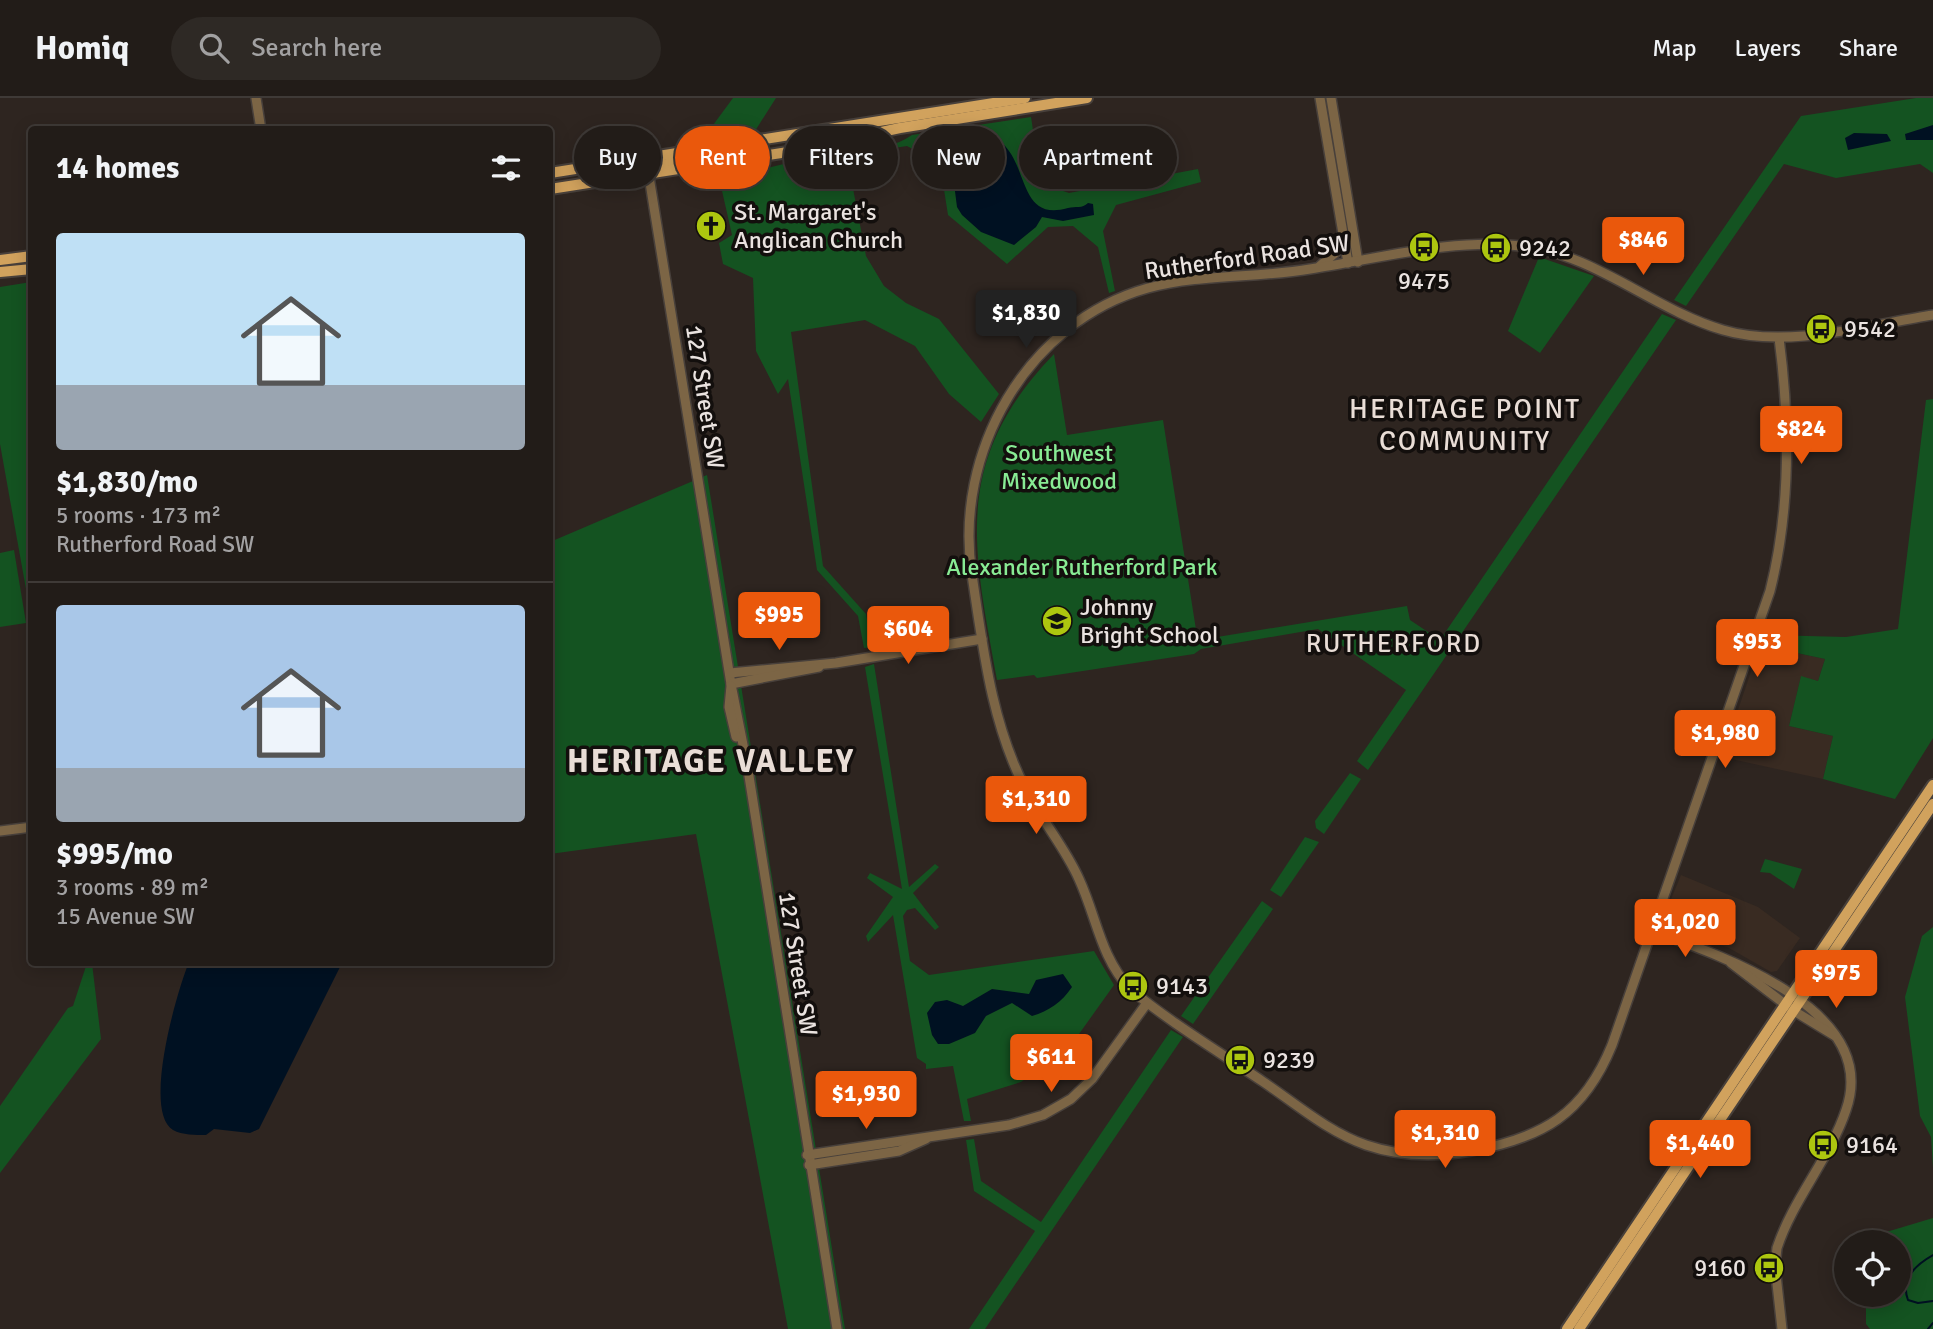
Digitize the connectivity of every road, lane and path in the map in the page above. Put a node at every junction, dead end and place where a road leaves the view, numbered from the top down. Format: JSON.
{"nodes":[{"id":1,"x":256,"y":98,"type":"edge"},
{"id":2,"x":1025,"y":98,"type":"edge"},
{"id":3,"x":1087,"y":98,"type":"edge"},
{"id":4,"x":1320,"y":98,"type":"edge"},
{"id":5,"x":1331,"y":98,"type":"edge"},
{"id":6,"x":985,"y":105,"type":"edge"},
{"id":7,"x":260,"y":126,"type":"edge"},
{"id":8,"x":770,"y":139,"type":"edge"},
{"id":9,"x":574,"y":169,"type":"edge"},
{"id":10,"x":661,"y":171,"type":"edge"},
{"id":11,"x":553,"y":173,"type":"edge"},
{"id":12,"x":574,"y":182,"type":"edge"},
{"id":13,"x":574,"y":184,"type":"edge"},
{"id":14,"x":553,"y":187,"type":"edge"},
{"id":15,"x":553,"y":188,"type":"edge"},
{"id":16,"x":652,"y":189,"type":"edge"},
{"id":17,"x":1342,"y":228,"type":"junction"},
{"id":18,"x":28,"y":256,"type":"edge"},
{"id":19,"x":0,"y":260,"type":"edge"},
{"id":20,"x":1353,"y":263,"type":"junction"},
{"id":21,"x":28,"y":269,"type":"edge"},
{"id":22,"x":1314,"y":269,"type":"junction"},
{"id":23,"x":0,"y":272,"type":"edge"},
{"id":24,"x":1933,"y":314,"type":"edge"},
{"id":25,"x":1780,"y":338,"type":"junction"},
{"id":26,"x":982,"y":639,"type":"junction"},
{"id":27,"x":831,"y":663,"type":"junction"},
{"id":28,"x":730,"y":673,"type":"junction"},
{"id":29,"x":731,"y":684,"type":"junction"},
{"id":30,"x":1933,"y":785,"type":"edge"},
{"id":31,"x":1933,"y":804,"type":"edge"},
{"id":32,"x":28,"y":828,"type":"edge"},
{"id":33,"x":0,"y":831,"type":"edge"},
{"id":34,"x":1653,"y":931,"type":"junction"},
{"id":35,"x":1147,"y":1003,"type":"junction"},
{"id":36,"x":1792,"y":1003,"type":"junction"},
{"id":37,"x":808,"y":1160,"type":"junction"},
{"id":38,"x":837,"y":1329,"type":"edge"},
{"id":39,"x":1567,"y":1329,"type":"edge"},
{"id":40,"x":1579,"y":1329,"type":"edge"},
{"id":41,"x":1782,"y":1329,"type":"edge"}],
"edges":[{"from":1,"to":7,"type":"street"},
{"from":2,"to":6,"type":"main road"},
{"from":3,"to":6,"type":"main road"},
{"from":4,"to":17,"type":"street"},
{"from":5,"to":20,"type":"street"},
{"from":6,"to":8,"type":"main road"},
{"from":6,"to":10,"type":"main road"},
{"from":9,"to":11,"type":"main road"},
{"from":12,"to":14,"type":"main road"},
{"from":13,"to":15,"type":"main road"},
{"from":16,"to":28,"type":"street","name":"127 Street SW"},
{"from":17,"to":20,"type":"street"},
{"from":17,"to":22,"type":"street"},
{"from":18,"to":19,"type":"main road"},
{"from":20,"to":22,"type":"street","name":"Rutherford Road SW"},
{"from":20,"to":25,"type":"street","name":"Rutherford Road SW"},
{"from":21,"to":23,"type":"main road"},
{"from":22,"to":26,"type":"street","name":"Rutherford Road SW"},
{"from":24,"to":25,"type":"street","name":"Rutherford Road SW"},
{"from":25,"to":34,"type":"street","name":"Rutherford Road SW"},
{"from":26,"to":27,"type":"street"},
{"from":26,"to":35,"type":"street","name":"Rutherford Road SW"},
{"from":27,"to":28,"type":"street"},
{"from":27,"to":29,"type":"street"},
{"from":28,"to":29,"type":"street","name":"127 Street SW"},
{"from":29,"to":37,"type":"street","name":"127 Street SW"},
{"from":30,"to":36,"type":"main road"},
{"from":31,"to":36,"type":"main road"},
{"from":32,"to":33,"type":"street"},
{"from":34,"to":35,"type":"street","name":"Rutherford Road SW"},
{"from":34,"to":36,"type":"street"},
{"from":35,"to":37,"type":"street"},
{"from":36,"to":39,"type":"main road"},
{"from":36,"to":40,"type":"main road"},
{"from":36,"to":41,"type":"street"},
{"from":37,"to":38,"type":"street","name":"127 Street SW"}]}
